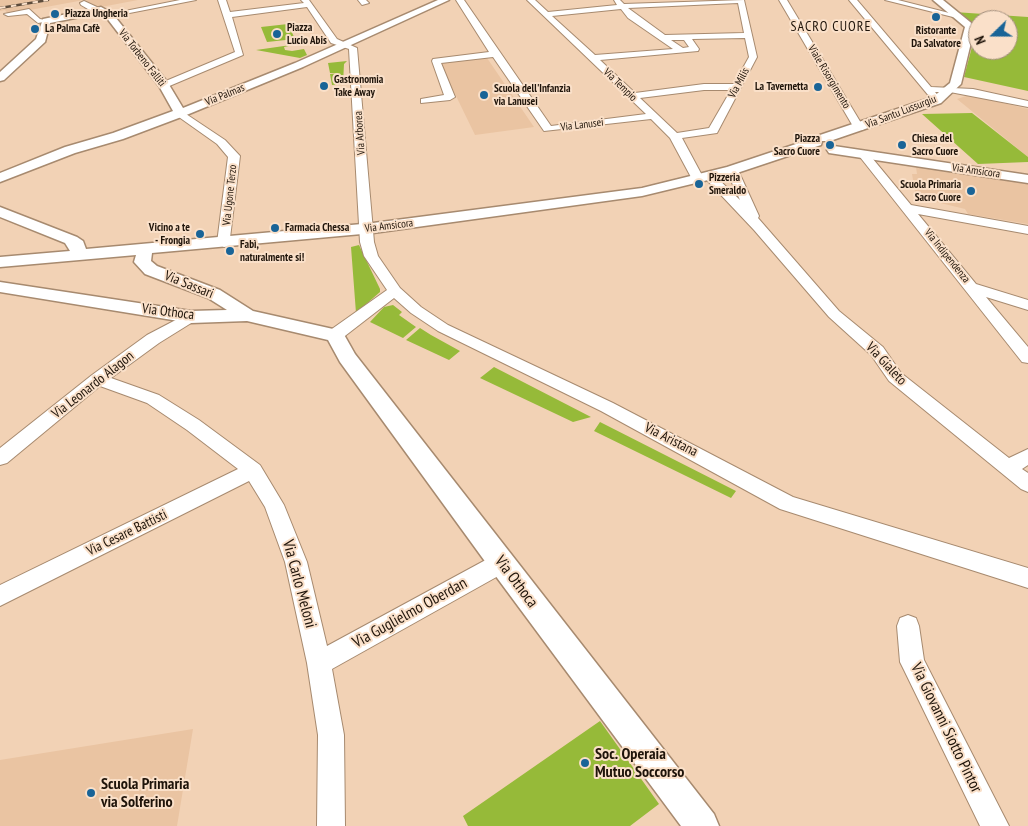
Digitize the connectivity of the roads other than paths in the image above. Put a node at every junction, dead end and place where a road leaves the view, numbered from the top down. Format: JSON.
{"nodes":[{"id":1,"x":192,"y":0,"type":"edge"},
{"id":2,"x":222,"y":0,"type":"edge"},
{"id":3,"x":264,"y":0,"type":"edge"},
{"id":4,"x":445,"y":0,"type":"edge"},
{"id":5,"x":460,"y":0,"type":"edge"},
{"id":6,"x":531,"y":0,"type":"edge"},
{"id":7,"x":783,"y":0,"type":"edge"},
{"id":8,"x":853,"y":0,"type":"edge"},
{"id":9,"x":889,"y":0,"type":"edge"},
{"id":10,"x":937,"y":0,"type":"edge"},
{"id":11,"x":707,"y":1,"type":"edge"},
{"id":12,"x":84,"y":3,"type":"dead end"},
{"id":13,"x":307,"y":3,"type":"edge"},
{"id":14,"x":620,"y":4,"type":"edge"},
{"id":15,"x":96,"y":10,"type":"junction"},
{"id":16,"x":269,"y":10,"type":"junction"},
{"id":17,"x":8,"y":14,"type":"dead end"},
{"id":18,"x":546,"y":14,"type":"junction"},
{"id":19,"x":227,"y":15,"type":"junction"},
{"id":20,"x":109,"y":16,"type":"junction"},
{"id":21,"x":957,"y":16,"type":"junction"},
{"id":22,"x":46,"y":21,"type":"junction"},
{"id":23,"x":747,"y":35,"type":"junction"},
{"id":24,"x":686,"y":37,"type":"junction"},
{"id":25,"x":663,"y":38,"type":"junction"},
{"id":26,"x":342,"y":44,"type":"junction"},
{"id":27,"x":680,"y":50,"type":"junction"},
{"id":28,"x":494,"y":54,"type":"junction"},
{"id":29,"x":592,"y":58,"type":"junction"},
{"id":30,"x":0,"y":78,"type":"edge"},
{"id":31,"x":164,"y":85,"type":"junction"},
{"id":32,"x":704,"y":87,"type":"junction"},
{"id":33,"x":738,"y":87,"type":"junction"},
{"id":34,"x":950,"y":89,"type":"junction"},
{"id":35,"x":929,"y":90,"type":"junction"},
{"id":36,"x":632,"y":96,"type":"junction"},
{"id":37,"x":937,"y":100,"type":"junction"},
{"id":38,"x":424,"y":101,"type":"dead end"},
{"id":39,"x":730,"y":101,"type":"junction"},
{"id":40,"x":1028,"y":104,"type":"edge"},
{"id":41,"x":180,"y":113,"type":"junction"},
{"id":42,"x":653,"y":116,"type":"junction"},
{"id":43,"x":859,"y":128,"type":"junction"},
{"id":44,"x":675,"y":136,"type":"junction"},
{"id":45,"x":831,"y":145,"type":"junction"},
{"id":46,"x":864,"y":155,"type":"junction"},
{"id":47,"x":732,"y":170,"type":"junction"},
{"id":48,"x":703,"y":177,"type":"junction"},
{"id":49,"x":0,"y":178,"type":"edge"},
{"id":50,"x":1028,"y":179,"type":"edge"},
{"id":51,"x":908,"y":208,"type":"junction"},
{"id":52,"x":0,"y":212,"type":"edge"},
{"id":53,"x":759,"y":227,"type":"junction"},
{"id":54,"x":365,"y":229,"type":"junction"},
{"id":55,"x":1028,"y":230,"type":"edge"},
{"id":56,"x":224,"y":243,"type":"junction"},
{"id":57,"x":145,"y":250,"type":"junction"},
{"id":58,"x":80,"y":256,"type":"junction"},
{"id":59,"x":0,"y":262,"type":"edge"},
{"id":60,"x":0,"y":287,"type":"edge"},
{"id":61,"x":971,"y":287,"type":"junction"},
{"id":62,"x":395,"y":291,"type":"junction"},
{"id":63,"x":1028,"y":305,"type":"edge"},
{"id":64,"x":247,"y":315,"type":"junction"},
{"id":65,"x":191,"y":317,"type":"junction"},
{"id":66,"x":335,"y":335,"type":"junction"},
{"id":67,"x":1028,"y":358,"type":"edge"},
{"id":68,"x":98,"y":379,"type":"junction"},
{"id":69,"x":1028,"y":456,"type":"edge"},
{"id":70,"x":0,"y":458,"type":"edge"},
{"id":71,"x":1008,"y":468,"type":"junction"},
{"id":72,"x":253,"y":470,"type":"junction"},
{"id":73,"x":1028,"y":484,"type":"edge"},
{"id":74,"x":501,"y":563,"type":"junction"},
{"id":75,"x":1028,"y":578,"type":"edge"},
{"id":76,"x":0,"y":596,"type":"edge"},
{"id":77,"x":908,"y":626,"type":"dead end"},
{"id":78,"x":319,"y":663,"type":"junction"},
{"id":79,"x":331,"y":826,"type":"edge"},
{"id":80,"x":702,"y":826,"type":"edge"},
{"id":81,"x":995,"y":826,"type":"edge"}],
"edges":[{"from":1,"to":20,"type":"street"},
{"from":2,"to":19,"type":"street"},
{"from":3,"to":16,"type":"street"},
{"from":4,"to":26,"type":"street","name":"Via Palmas"},
{"from":5,"to":28,"type":"street","name":"Via Lanusei"},
{"from":6,"to":18,"type":"street","name":"Via Tempio"},
{"from":7,"to":43,"type":"street","name":"Viale Risorgimento"},
{"from":8,"to":35,"type":"street"},
{"from":9,"to":21,"type":"street"},
{"from":10,"to":21,"type":"street","name":"Via Santu Lussurgiu"},
{"from":11,"to":14,"type":"street"},
{"from":11,"to":23,"type":"street","name":"Via Milis"},
{"from":12,"to":15,"type":"street"},
{"from":13,"to":16,"type":"street"},
{"from":13,"to":26,"type":"street","name":"Via Arborea"},
{"from":14,"to":18,"type":"street"},
{"from":14,"to":25,"type":"street"},
{"from":15,"to":20,"type":"street","name":"Via Torbeno Falliti"},
{"from":15,"to":22,"type":"street"},
{"from":16,"to":19,"type":"street"},
{"from":17,"to":22,"type":"street"},
{"from":18,"to":29,"type":"street","name":"Via Tempio"},
{"from":19,"to":31,"type":"street"},
{"from":20,"to":31,"type":"street","name":"Via Torbeno Falliti"},
{"from":21,"to":34,"type":"street","name":"Via Santu Lussurgiu"},
{"from":22,"to":30,"type":"street"},
{"from":23,"to":24,"type":"street"},
{"from":23,"to":33,"type":"street","name":"Via Milis"},
{"from":24,"to":25,"type":"street"},
{"from":24,"to":27,"type":"street"},
{"from":25,"to":27,"type":"street"},
{"from":26,"to":41,"type":"street","name":"Via Palmas"},
{"from":26,"to":54,"type":"street","name":"Via Arborea"},
{"from":27,"to":29,"type":"street"},
{"from":28,"to":38,"type":"street"},
{"from":28,"to":42,"type":"street","name":"Via Lanusei"},
{"from":29,"to":36,"type":"street","name":"Via Tempio"},
{"from":31,"to":41,"type":"street","name":"Via Torbeno Falliti"},
{"from":32,"to":33,"type":"street"},
{"from":32,"to":36,"type":"street"},
{"from":32,"to":39,"type":"street"},
{"from":33,"to":39,"type":"street","name":"Via Milis"},
{"from":34,"to":35,"type":"street"},
{"from":34,"to":37,"type":"street","name":"Via Santu Lussurgiu"},
{"from":34,"to":40,"type":"street"},
{"from":35,"to":37,"type":"street"},
{"from":36,"to":42,"type":"street","name":"Via Tempio"},
{"from":37,"to":43,"type":"street","name":"Via Santu Lussurgiu"},
{"from":39,"to":44,"type":"street","name":"Via Milis"},
{"from":41,"to":49,"type":"street","name":"Via Palmas"},
{"from":41,"to":56,"type":"street","name":"Via Ugone Terzo"},
{"from":42,"to":44,"type":"street","name":"Via Tempio"},
{"from":43,"to":45,"type":"street","name":"Via Santu Lussurgiu"},
{"from":44,"to":48,"type":"street","name":"Via Tempio"},
{"from":45,"to":46,"type":"street","name":"Via Amsicora"},
{"from":45,"to":47,"type":"street","name":"Via Amsicora"},
{"from":46,"to":50,"type":"street","name":"Via Amsicora"},
{"from":46,"to":51,"type":"street","name":"Via Indipendenza"},
{"from":47,"to":48,"type":"street","name":"Via Amsicora"},
{"from":47,"to":53,"type":"street","name":"Via Gialeto"},
{"from":48,"to":53,"type":"street","name":"Via Gialeto"},
{"from":48,"to":54,"type":"street","name":"Via Amsicora"},
{"from":51,"to":55,"type":"street"},
{"from":51,"to":61,"type":"street","name":"Via Indipendenza"},
{"from":52,"to":58,"type":"street"},
{"from":53,"to":71,"type":"street","name":"Via Gialeto"},
{"from":54,"to":56,"type":"street","name":"Via Amsicora"},
{"from":54,"to":62,"type":"street","name":"Via Aristana"},
{"from":56,"to":57,"type":"street","name":"Via Amsicora"},
{"from":57,"to":58,"type":"street","name":"Via Amsicora"},
{"from":57,"to":64,"type":"street","name":"Via Sassari"},
{"from":58,"to":59,"type":"street","name":"Via Amsicora"},
{"from":60,"to":65,"type":"street","name":"Via Othoca"},
{"from":61,"to":63,"type":"street"},
{"from":61,"to":67,"type":"street","name":"Via Indipendenza"},
{"from":62,"to":66,"type":"street"},
{"from":62,"to":75,"type":"street","name":"Via Aristana"},
{"from":64,"to":65,"type":"street","name":"Via Othoca"},
{"from":64,"to":66,"type":"street","name":"Via Othoca"},
{"from":65,"to":68,"type":"street","name":"Via Leonardo Alagon"},
{"from":66,"to":74,"type":"street","name":"Via Othoca"},
{"from":68,"to":70,"type":"street","name":"Via Leonardo Alagon"},
{"from":68,"to":72,"type":"street","name":"Via Carlo Meloni"},
{"from":69,"to":71,"type":"street"},
{"from":71,"to":73,"type":"street","name":"Via Gialeto"},
{"from":72,"to":76,"type":"street","name":"Via Cesare Battisti"},
{"from":72,"to":78,"type":"street","name":"Via Carlo Meloni"},
{"from":74,"to":78,"type":"street","name":"Via Guglielmo Oberdan"},
{"from":74,"to":80,"type":"street","name":"Via Othoca"},
{"from":77,"to":81,"type":"street","name":"Via Giovanni Siotto Pintor"},
{"from":78,"to":79,"type":"street","name":"Via Carlo Meloni"}]}
